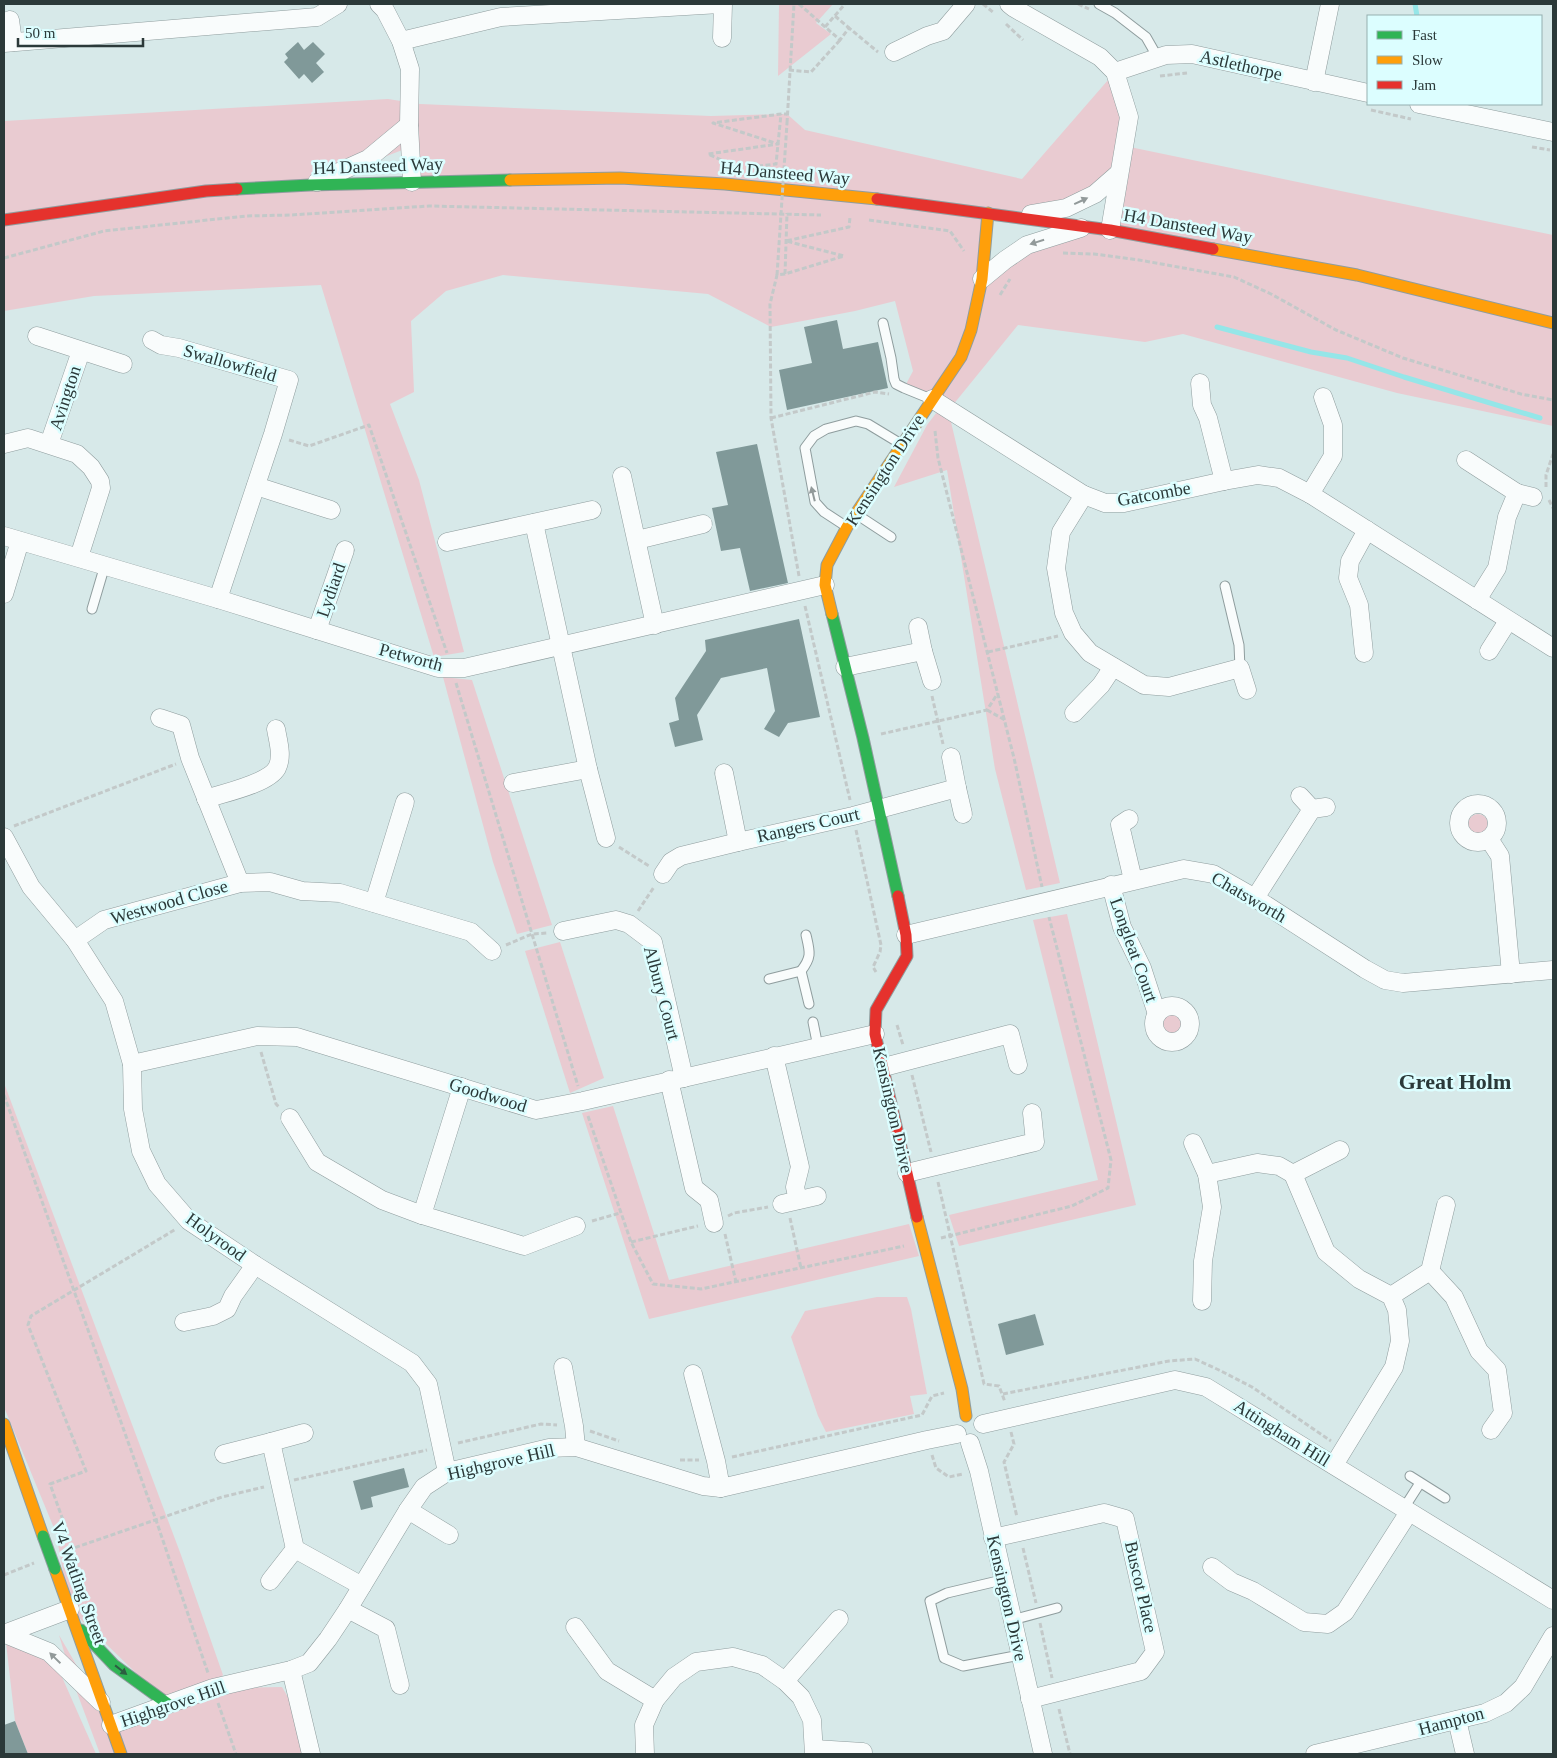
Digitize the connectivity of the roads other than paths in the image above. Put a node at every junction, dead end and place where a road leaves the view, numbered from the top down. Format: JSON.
{"nodes":[{"id":1,"x":338,"y":4,"type":"edge"},
{"id":2,"x":378,"y":4,"type":"edge"},
{"id":3,"x":722,"y":4,"type":"edge"},
{"id":4,"x":966,"y":4,"type":"edge"},
{"id":5,"x":1009,"y":4,"type":"edge"},
{"id":6,"x":1099,"y":4,"type":"edge"},
{"id":7,"x":1330,"y":4,"type":"edge"},
{"id":8,"x":10,"y":20,"type":"dead end"},
{"id":9,"x":722,"y":38,"type":"dead end"},
{"id":10,"x":401,"y":41,"type":"junction"},
{"id":11,"x":9,"y":42,"type":"edge"},
{"id":12,"x":894,"y":52,"type":"road end"},
{"id":13,"x":1158,"y":58,"type":"junction"},
{"id":14,"x":1115,"y":72,"type":"junction"},
{"id":15,"x":1314,"y":82,"type":"junction"},
{"id":16,"x":1367,"y":93,"type":"edge"},
{"id":17,"x":1424,"y":105,"type":"edge"},
{"id":18,"x":409,"y":125,"type":"junction"},
{"id":19,"x":1553,"y":132,"type":"edge"},
{"id":20,"x":1119,"y":173,"type":"junction"},
{"id":21,"x":412,"y":182,"type":"junction"},
{"id":22,"x":310,"y":186,"type":"junction"},
{"id":23,"x":988,"y":213,"type":"junction"},
{"id":24,"x":1017,"y":217,"type":"junction"},
{"id":25,"x":4,"y":220,"type":"edge"},
{"id":26,"x":1084,"y":227,"type":"junction"},
{"id":27,"x":1110,"y":230,"type":"junction"},
{"id":28,"x":982,"y":279,"type":"junction"},
{"id":29,"x":883,"y":323,"type":"dead end"},
{"id":30,"x":1553,"y":323,"type":"edge"},
{"id":31,"x":37,"y":336,"type":"dead end"},
{"id":32,"x":152,"y":340,"type":"dead end"},
{"id":33,"x":80,"y":351,"type":"junction"},
{"id":34,"x":123,"y":364,"type":"dead end"},
{"id":35,"x":1200,"y":383,"type":"dead end"},
{"id":36,"x":1323,"y":397,"type":"dead end"},
{"id":37,"x":932,"y":399,"type":"junction"},
{"id":38,"x":4,"y":444,"type":"edge"},
{"id":39,"x":49,"y":444,"type":"junction"},
{"id":40,"x":901,"y":444,"type":"junction"},
{"id":41,"x":1466,"y":460,"type":"dead end"},
{"id":42,"x":622,"y":476,"type":"dead end"},
{"id":43,"x":1224,"y":481,"type":"junction"},
{"id":44,"x":256,"y":486,"type":"junction"},
{"id":45,"x":1310,"y":494,"type":"junction"},
{"id":46,"x":1084,"y":495,"type":"junction"},
{"id":47,"x":331,"y":510,"type":"dead end"},
{"id":48,"x":592,"y":510,"type":"dead end"},
{"id":49,"x":856,"y":513,"type":"junction"},
{"id":50,"x":534,"y":524,"type":"junction"},
{"id":51,"x":703,"y":524,"type":"dead end"},
{"id":52,"x":847,"y":527,"type":"junction"},
{"id":53,"x":1367,"y":530,"type":"junction"},
{"id":54,"x":891,"y":537,"type":"dead end"},
{"id":55,"x":12,"y":538,"type":"edge"},
{"id":56,"x":637,"y":540,"type":"junction"},
{"id":57,"x":447,"y":542,"type":"dead end"},
{"id":58,"x":345,"y":550,"type":"dead end"},
{"id":59,"x":79,"y":557,"type":"junction"},
{"id":60,"x":105,"y":565,"type":"junction"},
{"id":61,"x":826,"y":585,"type":"junction"},
{"id":62,"x":1226,"y":586,"type":"dead end"},
{"id":63,"x":4,"y":594,"type":"edge"},
{"id":64,"x":218,"y":599,"type":"junction"},
{"id":65,"x":1477,"y":600,"type":"junction"},
{"id":66,"x":92,"y":608,"type":"dead end"},
{"id":67,"x":1508,"y":621,"type":"junction"},
{"id":68,"x":655,"y":625,"type":"junction"},
{"id":69,"x":918,"y":627,"type":"dead end"},
{"id":70,"x":318,"y":630,"type":"junction"},
{"id":71,"x":561,"y":645,"type":"junction"},
{"id":72,"x":1553,"y":648,"type":"edge"},
{"id":73,"x":923,"y":651,"type":"junction"},
{"id":74,"x":1489,"y":651,"type":"dead end"},
{"id":75,"x":1364,"y":653,"type":"dead end"},
{"id":76,"x":845,"y":667,"type":"junction"},
{"id":77,"x":1113,"y":667,"type":"junction"},
{"id":78,"x":1240,"y":668,"type":"junction"},
{"id":79,"x":932,"y":681,"type":"road end"},
{"id":80,"x":1247,"y":690,"type":"dead end"},
{"id":81,"x":1074,"y":713,"type":"dead end"},
{"id":82,"x":160,"y":718,"type":"dead end"},
{"id":83,"x":276,"y":729,"type":"dead end"},
{"id":84,"x":951,"y":757,"type":"road end"},
{"id":85,"x":588,"y":769,"type":"junction"},
{"id":86,"x":724,"y":773,"type":"dead end"},
{"id":87,"x":514,"y":783,"type":"dead end"},
{"id":88,"x":957,"y":788,"type":"junction"},
{"id":89,"x":1300,"y":796,"type":"dead end"},
{"id":90,"x":206,"y":799,"type":"junction"},
{"id":91,"x":405,"y":802,"type":"dead end"},
{"id":92,"x":878,"y":809,"type":"junction"},
{"id":93,"x":963,"y":814,"type":"dead end"},
{"id":94,"x":1119,"y":821,"type":"dead end"},
{"id":95,"x":7,"y":832,"type":"edge"},
{"id":96,"x":606,"y":838,"type":"road end"},
{"id":97,"x":1489,"y":839,"type":"dead end"},
{"id":98,"x":738,"y":842,"type":"junction"},
{"id":99,"x":662,"y":874,"type":"road end"},
{"id":100,"x":1133,"y":880,"type":"junction"},
{"id":101,"x":240,"y":883,"type":"junction"},
{"id":102,"x":1111,"y":885,"type":"junction"},
{"id":103,"x":1255,"y":898,"type":"junction"},
{"id":104,"x":374,"y":902,"type":"junction"},
{"id":105,"x":564,"y":931,"type":"road end"},
{"id":106,"x":806,"y":935,"type":"dead end"},
{"id":107,"x":906,"y":935,"type":"junction"},
{"id":108,"x":74,"y":940,"type":"junction"},
{"id":109,"x":492,"y":951,"type":"road end"},
{"id":110,"x":1553,"y":970,"type":"edge"},
{"id":111,"x":801,"y":971,"type":"junction"},
{"id":112,"x":1510,"y":974,"type":"junction"},
{"id":113,"x":769,"y":979,"type":"dead end"},
{"id":114,"x":809,"y":1004,"type":"dead end"},
{"id":115,"x":1157,"y":1014,"type":"dead end"},
{"id":116,"x":813,"y":1022,"type":"dead end"},
{"id":117,"x":875,"y":1034,"type":"junction"},
{"id":118,"x":818,"y":1047,"type":"junction"},
{"id":119,"x":774,"y":1056,"type":"junction"},
{"id":120,"x":132,"y":1064,"type":"junction"},
{"id":121,"x":1018,"y":1064,"type":"dead end"},
{"id":122,"x":884,"y":1067,"type":"junction"},
{"id":123,"x":676,"y":1079,"type":"junction"},
{"id":124,"x":462,"y":1087,"type":"junction"},
{"id":125,"x":1032,"y":1113,"type":"dead end"},
{"id":126,"x":290,"y":1118,"type":"road end"},
{"id":127,"x":1193,"y":1143,"type":"dead end"},
{"id":128,"x":1340,"y":1150,"type":"dead end"},
{"id":129,"x":907,"y":1173,"type":"junction"},
{"id":130,"x":1207,"y":1174,"type":"junction"},
{"id":131,"x":1293,"y":1174,"type":"junction"},
{"id":132,"x":817,"y":1196,"type":"dead end"},
{"id":133,"x":1446,"y":1204,"type":"dead end"},
{"id":134,"x":422,"y":1215,"type":"junction"},
{"id":135,"x":718,"y":1221,"type":"road end"},
{"id":136,"x":576,"y":1226,"type":"road end"},
{"id":137,"x":255,"y":1265,"type":"junction"},
{"id":138,"x":1430,"y":1272,"type":"junction"},
{"id":139,"x":1391,"y":1296,"type":"junction"},
{"id":140,"x":1202,"y":1301,"type":"dead end"},
{"id":141,"x":184,"y":1322,"type":"dead end"},
{"id":142,"x":562,"y":1367,"type":"dead end"},
{"id":143,"x":693,"y":1374,"type":"dead end"},
{"id":144,"x":966,"y":1416,"type":"junction"},
{"id":145,"x":4,"y":1424,"type":"edge"},
{"id":146,"x":983,"y":1424,"type":"junction"},
{"id":147,"x":1491,"y":1430,"type":"dead end"},
{"id":148,"x":304,"y":1433,"type":"dead end"},
{"id":149,"x":963,"y":1439,"type":"junction"},
{"id":150,"x":271,"y":1442,"type":"junction"},
{"id":151,"x":576,"y":1447,"type":"junction"},
{"id":152,"x":224,"y":1454,"type":"dead end"},
{"id":153,"x":1334,"y":1465,"type":"junction"},
{"id":154,"x":447,"y":1472,"type":"junction"},
{"id":155,"x":1410,"y":1476,"type":"dead end"},
{"id":156,"x":1420,"y":1483,"type":"junction"},
{"id":157,"x":721,"y":1488,"type":"junction"},
{"id":158,"x":1445,"y":1498,"type":"dead end"},
{"id":159,"x":408,"y":1510,"type":"junction"},
{"id":160,"x":1407,"y":1510,"type":"junction"},
{"id":161,"x":449,"y":1535,"type":"dead end"},
{"id":162,"x":993,"y":1538,"type":"junction"},
{"id":163,"x":295,"y":1549,"type":"junction"},
{"id":164,"x":1212,"y":1567,"type":"dead end"},
{"id":165,"x":270,"y":1580,"type":"dead end"},
{"id":166,"x":1002,"y":1580,"type":"junction"},
{"id":167,"x":362,"y":1586,"type":"junction"},
{"id":168,"x":1553,"y":1600,"type":"edge"},
{"id":169,"x":1057,"y":1608,"type":"dead end"},
{"id":170,"x":348,"y":1609,"type":"junction"},
{"id":171,"x":72,"y":1616,"type":"junction"},
{"id":172,"x":839,"y":1619,"type":"dead end"},
{"id":173,"x":1012,"y":1620,"type":"junction"},
{"id":174,"x":575,"y":1627,"type":"dead end"},
{"id":175,"x":5,"y":1634,"type":"edge"},
{"id":176,"x":1553,"y":1636,"type":"edge"},
{"id":177,"x":1020,"y":1655,"type":"junction"},
{"id":178,"x":291,"y":1670,"type":"junction"},
{"id":179,"x":786,"y":1681,"type":"junction"},
{"id":180,"x":400,"y":1685,"type":"dead end"},
{"id":181,"x":655,"y":1700,"type":"junction"},
{"id":182,"x":1030,"y":1700,"type":"junction"},
{"id":183,"x":103,"y":1704,"type":"junction"},
{"id":184,"x":168,"y":1704,"type":"junction"},
{"id":185,"x":1457,"y":1720,"type":"junction"},
{"id":186,"x":111,"y":1725,"type":"junction"},
{"id":187,"x":814,"y":1752,"type":"edge"},
{"id":188,"x":863,"y":1752,"type":"dead end"},
{"id":189,"x":121,"y":1754,"type":"edge"},
{"id":190,"x":311,"y":1754,"type":"edge"},
{"id":191,"x":645,"y":1754,"type":"edge"},
{"id":192,"x":1043,"y":1754,"type":"edge"},
{"id":193,"x":1316,"y":1754,"type":"edge"},
{"id":194,"x":1465,"y":1754,"type":"edge"}],
"edges":[{"from":1,"to":11,"type":"street"},
{"from":2,"to":10,"type":"street"},
{"from":3,"to":9,"type":"street"},
{"from":3,"to":10,"type":"street"},
{"from":4,"to":12,"type":"street"},
{"from":5,"to":14,"type":"street"},
{"from":6,"to":13,"type":"lane"},
{"from":7,"to":15,"type":"street"},
{"from":8,"to":11,"type":"street"},
{"from":10,"to":18,"type":"street"},
{"from":13,"to":14,"type":"street","name":"Astlethorpe"},
{"from":13,"to":15,"type":"street","name":"Astlethorpe"},
{"from":14,"to":20,"type":"street"},
{"from":15,"to":16,"type":"street","name":"Astlethorpe"},
{"from":17,"to":19,"type":"street"},
{"from":18,"to":21,"type":"street"},
{"from":18,"to":22,"type":"street"},
{"from":24,"to":20,"type":"street","one_way":true},
{"from":20,"to":27,"type":"street"},
{"from":21,"to":22,"type":"street","name":"H4 Dansteed Way"},
{"from":21,"to":23,"type":"street","name":"H4 Dansteed Way"},
{"from":22,"to":25,"type":"street","name":"H4 Dansteed Way"},
{"from":23,"to":24,"type":"street","name":"H4 Dansteed Way"},
{"from":23,"to":28,"type":"street","name":"Kensington Drive"},
{"from":24,"to":26,"type":"street","name":"H4 Dansteed Way"},
{"from":26,"to":27,"type":"street","name":"H4 Dansteed Way"},
{"from":26,"to":28,"type":"street","one_way":true},
{"from":27,"to":30,"type":"street","name":"H4 Dansteed Way"},
{"from":28,"to":37,"type":"street","name":"Kensington Drive"},
{"from":29,"to":37,"type":"lane"},
{"from":31,"to":33,"type":"street","name":"Avington"},
{"from":32,"to":44,"type":"street","name":"Swallowfield"},
{"from":33,"to":34,"type":"street","name":"Avington"},
{"from":33,"to":39,"type":"street","name":"Avington"},
{"from":35,"to":43,"type":"street"},
{"from":36,"to":45,"type":"street"},
{"from":37,"to":40,"type":"street","name":"Kensington Drive"},
{"from":37,"to":46,"type":"street","name":"Gatcombe"},
{"from":38,"to":39,"type":"street","name":"Avington"},
{"from":39,"to":59,"type":"street","name":"Avington"},
{"from":40,"to":49,"type":"street","name":"Kensington Drive"},
{"from":52,"to":40,"type":"lane","one_way":true},
{"from":41,"to":65,"type":"street"},
{"from":42,"to":56,"type":"street"},
{"from":43,"to":45,"type":"street","name":"Gatcombe"},
{"from":43,"to":46,"type":"street","name":"Gatcombe"},
{"from":44,"to":47,"type":"street"},
{"from":44,"to":64,"type":"street","name":"Swallowfield"},
{"from":45,"to":53,"type":"street","name":"Gatcombe"},
{"from":46,"to":77,"type":"street"},
{"from":48,"to":50,"type":"street"},
{"from":49,"to":52,"type":"street","name":"Kensington Drive"},
{"from":49,"to":54,"type":"lane"},
{"from":50,"to":57,"type":"street"},
{"from":50,"to":71,"type":"street"},
{"from":51,"to":56,"type":"street"},
{"from":52,"to":61,"type":"street","name":"Kensington Drive"},
{"from":53,"to":65,"type":"street","name":"Gatcombe"},
{"from":53,"to":75,"type":"street"},
{"from":55,"to":59,"type":"street","name":"Petworth"},
{"from":55,"to":63,"type":"street"},
{"from":56,"to":68,"type":"street"},
{"from":58,"to":70,"type":"street","name":"Lydiard"},
{"from":59,"to":60,"type":"street","name":"Petworth"},
{"from":60,"to":64,"type":"street","name":"Petworth"},
{"from":60,"to":66,"type":"lane"},
{"from":61,"to":68,"type":"street","name":"Petworth"},
{"from":61,"to":76,"type":"street","name":"Kensington Drive"},
{"from":62,"to":78,"type":"lane"},
{"from":64,"to":70,"type":"street","name":"Petworth"},
{"from":65,"to":67,"type":"street","name":"Gatcombe"},
{"from":67,"to":72,"type":"street","name":"Gatcombe"},
{"from":67,"to":74,"type":"street"},
{"from":68,"to":71,"type":"street","name":"Petworth"},
{"from":69,"to":73,"type":"street"},
{"from":70,"to":71,"type":"street","name":"Petworth"},
{"from":71,"to":85,"type":"street"},
{"from":73,"to":76,"type":"street"},
{"from":73,"to":79,"type":"street"},
{"from":76,"to":92,"type":"street","name":"Kensington Drive"},
{"from":77,"to":78,"type":"street"},
{"from":77,"to":81,"type":"street"},
{"from":78,"to":80,"type":"street"},
{"from":82,"to":90,"type":"street","name":"Westwood Close"},
{"from":83,"to":90,"type":"street"},
{"from":84,"to":88,"type":"street"},
{"from":85,"to":87,"type":"street"},
{"from":85,"to":96,"type":"street"},
{"from":86,"to":98,"type":"street","name":"Rangers Court"},
{"from":88,"to":92,"type":"street"},
{"from":88,"to":93,"type":"street"},
{"from":89,"to":103,"type":"street"},
{"from":90,"to":101,"type":"street","name":"Westwood Close"},
{"from":91,"to":104,"type":"street"},
{"from":92,"to":98,"type":"street","name":"Rangers Court"},
{"from":92,"to":107,"type":"street","name":"Kensington Drive"},
{"from":94,"to":100,"type":"street"},
{"from":95,"to":108,"type":"street","name":"Holyrood"},
{"from":97,"to":112,"type":"street"},
{"from":98,"to":99,"type":"street","name":"Rangers Court"},
{"from":100,"to":102,"type":"street","name":"Chatsworth"},
{"from":100,"to":103,"type":"street","name":"Chatsworth"},
{"from":101,"to":104,"type":"street","name":"Westwood Close"},
{"from":101,"to":108,"type":"street","name":"Westwood Close"},
{"from":102,"to":107,"type":"street","name":"Chatsworth"},
{"from":102,"to":115,"type":"street","name":"Longleat Court"},
{"from":103,"to":112,"type":"street","name":"Chatsworth"},
{"from":104,"to":109,"type":"street","name":"Westwood Close"},
{"from":105,"to":123,"type":"street","name":"Albury Court"},
{"from":106,"to":111,"type":"lane"},
{"from":107,"to":117,"type":"street","name":"Kensington Drive"},
{"from":108,"to":120,"type":"street","name":"Holyrood"},
{"from":110,"to":112,"type":"street","name":"Chatsworth"},
{"from":111,"to":113,"type":"lane"},
{"from":111,"to":114,"type":"lane"},
{"from":116,"to":118,"type":"lane"},
{"from":117,"to":118,"type":"street","name":"Goodwood"},
{"from":117,"to":122,"type":"street","name":"Kensington Drive"},
{"from":118,"to":119,"type":"street","name":"Goodwood"},
{"from":119,"to":123,"type":"street","name":"Goodwood"},
{"from":119,"to":132,"type":"street"},
{"from":120,"to":124,"type":"street","name":"Goodwood"},
{"from":120,"to":137,"type":"street","name":"Holyrood"},
{"from":121,"to":122,"type":"street"},
{"from":122,"to":129,"type":"street","name":"Kensington Drive"},
{"from":123,"to":124,"type":"street","name":"Goodwood"},
{"from":123,"to":135,"type":"street","name":"Albury Court"},
{"from":124,"to":134,"type":"street"},
{"from":125,"to":129,"type":"street"},
{"from":126,"to":134,"type":"street"},
{"from":127,"to":130,"type":"street"},
{"from":128,"to":131,"type":"street"},
{"from":129,"to":144,"type":"street","name":"Kensington Drive"},
{"from":130,"to":131,"type":"street"},
{"from":130,"to":140,"type":"street"},
{"from":131,"to":139,"type":"street"},
{"from":133,"to":138,"type":"street"},
{"from":134,"to":136,"type":"street"},
{"from":137,"to":141,"type":"street"},
{"from":137,"to":154,"type":"street","name":"Holyrood"},
{"from":138,"to":139,"type":"street"},
{"from":138,"to":147,"type":"street"},
{"from":139,"to":153,"type":"street"},
{"from":142,"to":151,"type":"street"},
{"from":143,"to":157,"type":"street"},
{"from":144,"to":146,"type":"street"},
{"from":144,"to":149,"type":"street"},
{"from":145,"to":171,"type":"street","name":"V4 Watling Street","bridge":true},
{"from":146,"to":149,"type":"street"},
{"from":146,"to":153,"type":"street","name":"Attingham Hill"},
{"from":148,"to":150,"type":"street"},
{"from":149,"to":157,"type":"street","name":"Highgrove Hill"},
{"from":149,"to":162,"type":"street","name":"Kensington Drive"},
{"from":150,"to":152,"type":"street"},
{"from":150,"to":163,"type":"street"},
{"from":151,"to":154,"type":"street","name":"Highgrove Hill"},
{"from":151,"to":157,"type":"street","name":"Highgrove Hill"},
{"from":153,"to":160,"type":"street","name":"Attingham Hill"},
{"from":154,"to":159,"type":"street","name":"Highgrove Hill"},
{"from":155,"to":156,"type":"lane"},
{"from":156,"to":158,"type":"lane"},
{"from":156,"to":160,"type":"lane"},
{"from":159,"to":161,"type":"street"},
{"from":159,"to":167,"type":"street","name":"Highgrove Hill"},
{"from":160,"to":164,"type":"street"},
{"from":160,"to":168,"type":"street","name":"Attingham Hill"},
{"from":162,"to":166,"type":"street","name":"Kensington Drive"},
{"from":162,"to":182,"type":"street","name":"Buscot Place"},
{"from":163,"to":165,"type":"street"},
{"from":163,"to":167,"type":"street"},
{"from":166,"to":173,"type":"street","name":"Kensington Drive"},
{"from":166,"to":177,"type":"lane"},
{"from":167,"to":170,"type":"street","name":"Highgrove Hill"},
{"from":169,"to":173,"type":"lane"},
{"from":170,"to":178,"type":"street","name":"Highgrove Hill"},
{"from":170,"to":180,"type":"street"},
{"from":171,"to":175,"type":"street"},
{"from":171,"to":183,"type":"street","name":"V4 Watling Street"},
{"from":171,"to":184,"type":"street","one_way":true},
{"from":172,"to":179,"type":"street"},
{"from":173,"to":177,"type":"street","name":"Kensington Drive"},
{"from":174,"to":181,"type":"street"},
{"from":183,"to":175,"type":"street","one_way":true},
{"from":176,"to":185,"type":"street","name":"Hampton"},
{"from":177,"to":182,"type":"street","name":"Kensington Drive"},
{"from":178,"to":184,"type":"street","name":"Highgrove Hill"},
{"from":178,"to":190,"type":"street"},
{"from":179,"to":181,"type":"street"},
{"from":179,"to":187,"type":"street"},
{"from":181,"to":191,"type":"street"},
{"from":182,"to":192,"type":"street","name":"Kensington Drive"},
{"from":183,"to":186,"type":"street","name":"V4 Watling Street"},
{"from":184,"to":186,"type":"street","name":"Highgrove Hill"},
{"from":185,"to":193,"type":"street","name":"Hampton"},
{"from":185,"to":194,"type":"street"},
{"from":186,"to":189,"type":"street","name":"V4 Watling Street"},
{"from":187,"to":188,"type":"street"}]}
